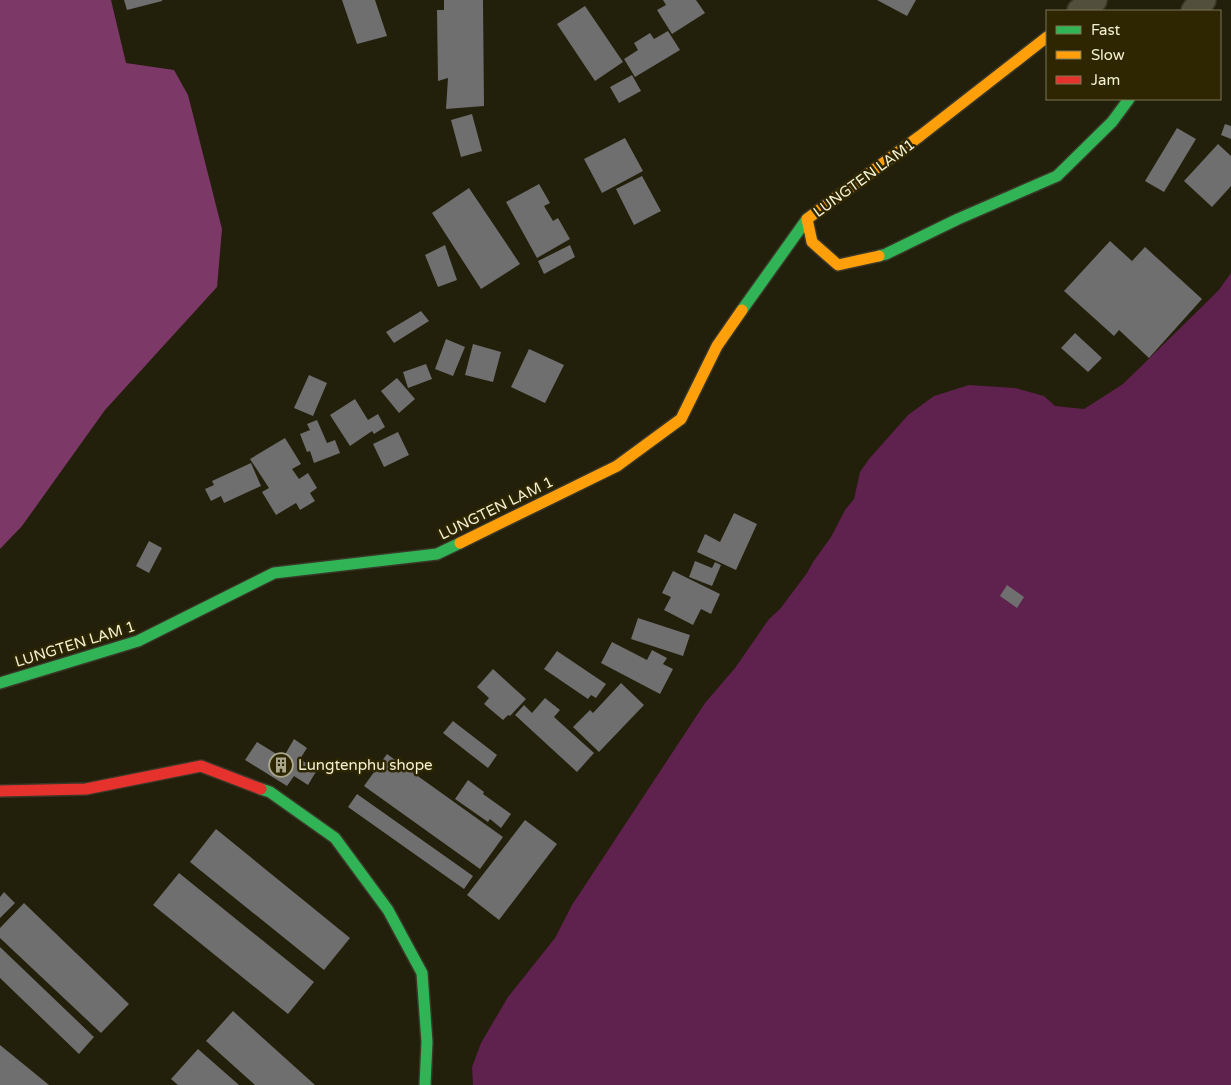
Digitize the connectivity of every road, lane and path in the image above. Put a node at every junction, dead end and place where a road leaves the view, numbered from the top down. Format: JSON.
{"nodes":[{"id":1,"x":1094,"y":0,"type":"edge"},
{"id":2,"x":1203,"y":0,"type":"edge"},
{"id":3,"x":1081,"y":10,"type":"edge"},
{"id":4,"x":1195,"y":10,"type":"edge"},
{"id":5,"x":1046,"y":38,"type":"edge"},
{"id":6,"x":1128,"y":100,"type":"edge"},
{"id":7,"x":807,"y":219,"type":"junction"},
{"id":8,"x":0,"y":683,"type":"edge"},
{"id":9,"x":0,"y":791,"type":"edge"},
{"id":10,"x":425,"y":1085,"type":"edge"}],
"edges":[{"from":1,"to":3,"type":"street"},
{"from":2,"to":4,"type":"street"},
{"from":5,"to":7,"type":"street","name":"LUNGTEN LAM1"},
{"from":6,"to":7,"type":"street","name":"LUNGTEN LAM1"},
{"from":7,"to":8,"type":"street","name":"LUNGTEN LAM 1"},
{"from":9,"to":10,"type":"street"}]}
